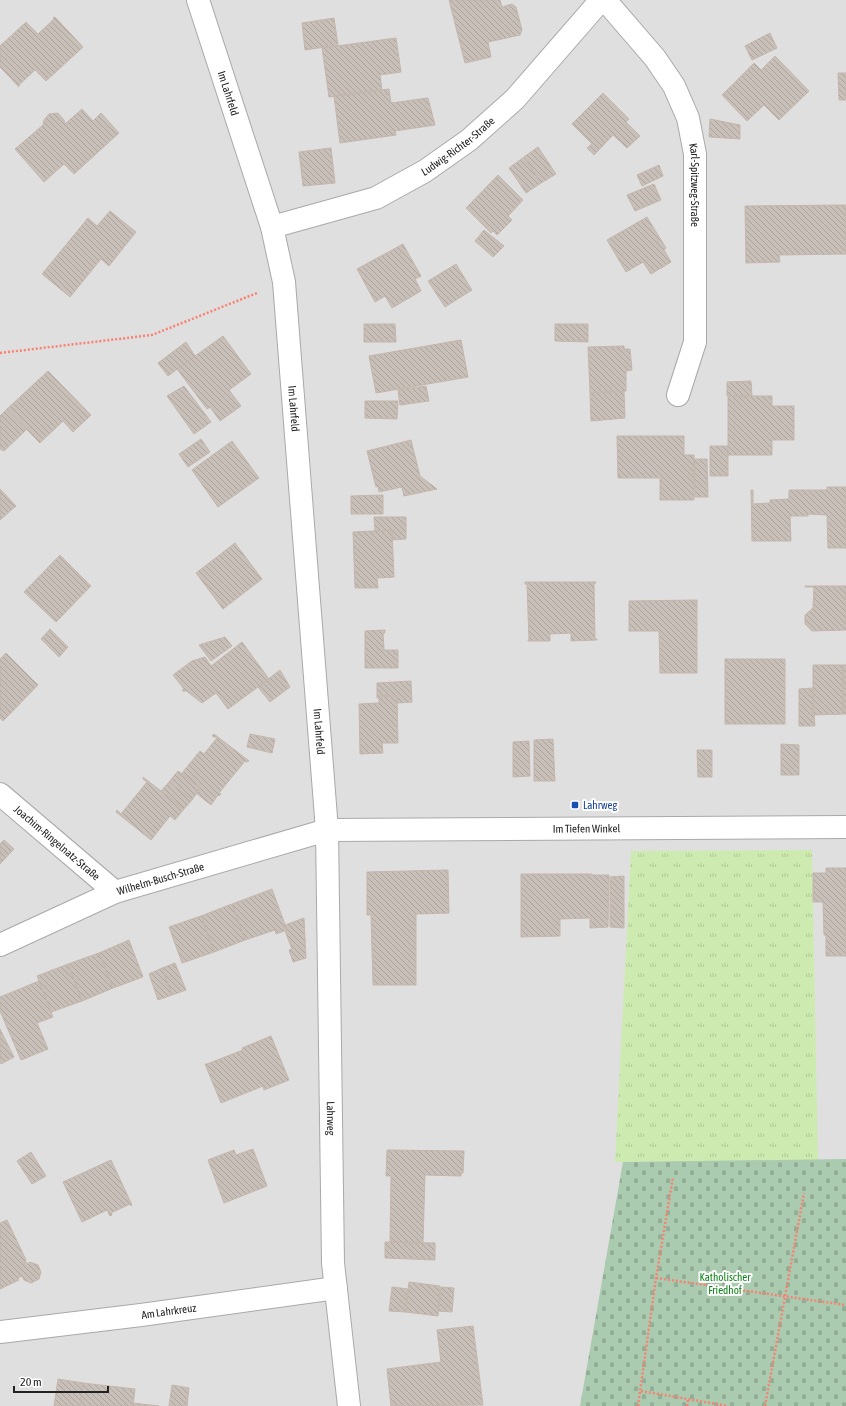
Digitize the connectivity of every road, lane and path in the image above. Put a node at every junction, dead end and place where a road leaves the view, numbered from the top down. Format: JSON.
{"nodes":[{"id":1,"x":198,"y":0,"type":"edge"},
{"id":2,"x":601,"y":0,"type":"edge"},
{"id":3,"x":605,"y":0,"type":"edge"},
{"id":4,"x":272,"y":227,"type":"junction"},
{"id":5,"x":284,"y":282,"type":"junction"},
{"id":6,"x":0,"y":353,"type":"edge"},
{"id":7,"x":678,"y":395,"type":"dead end"},
{"id":8,"x":0,"y":794,"type":"edge"},
{"id":9,"x":846,"y":827,"type":"edge"},
{"id":10,"x":327,"y":830,"type":"junction"},
{"id":11,"x":115,"y":892,"type":"junction"},
{"id":12,"x":0,"y":945,"type":"edge"},
{"id":13,"x":673,"y":1177,"type":"dead end"},
{"id":14,"x":804,"y":1193,"type":"dead end"},
{"id":15,"x":656,"y":1278,"type":"junction"},
{"id":16,"x":336,"y":1288,"type":"junction"},
{"id":17,"x":784,"y":1297,"type":"junction"},
{"id":18,"x":846,"y":1305,"type":"edge"},
{"id":19,"x":0,"y":1332,"type":"edge"},
{"id":20,"x":640,"y":1391,"type":"junction"},
{"id":21,"x":688,"y":1399,"type":"junction"},
{"id":22,"x":349,"y":1406,"type":"edge"},
{"id":23,"x":638,"y":1406,"type":"edge"},
{"id":24,"x":687,"y":1406,"type":"edge"},
{"id":25,"x":728,"y":1406,"type":"edge"},
{"id":26,"x":764,"y":1406,"type":"edge"}],
"edges":[{"from":1,"to":4,"type":"street","name":"Im Lahrfeld"},
{"from":2,"to":4,"type":"street","name":"Ludwig-Richter-Straße"},
{"from":3,"to":7,"type":"street","name":"Karl-Spitzweg-Straße"},
{"from":4,"to":5,"type":"street","name":"Im Lahrfeld"},
{"from":5,"to":6,"type":"path"},
{"from":5,"to":10,"type":"street","name":"Im Lahrfeld"},
{"from":8,"to":11,"type":"street","name":"Joachim-Ringelnatz-Straße"},
{"from":9,"to":10,"type":"street","name":"Im Tiefen Winkel"},
{"from":10,"to":11,"type":"street","name":"Wilhelm-Busch-Straße"},
{"from":10,"to":16,"type":"street","name":"Lahrweg"},
{"from":11,"to":12,"type":"street","name":"Wilhelm-Busch-Straße"},
{"from":13,"to":15,"type":"path"},
{"from":14,"to":17,"type":"path"},
{"from":15,"to":17,"type":"path"},
{"from":15,"to":20,"type":"path"},
{"from":16,"to":19,"type":"street","name":"Am Lahrkreuz"},
{"from":16,"to":22,"type":"street","name":"Lahrweg"},
{"from":17,"to":18,"type":"path"},
{"from":17,"to":26,"type":"path"},
{"from":20,"to":21,"type":"path"},
{"from":20,"to":23,"type":"path"},
{"from":21,"to":24,"type":"path"},
{"from":21,"to":25,"type":"path"}]}
